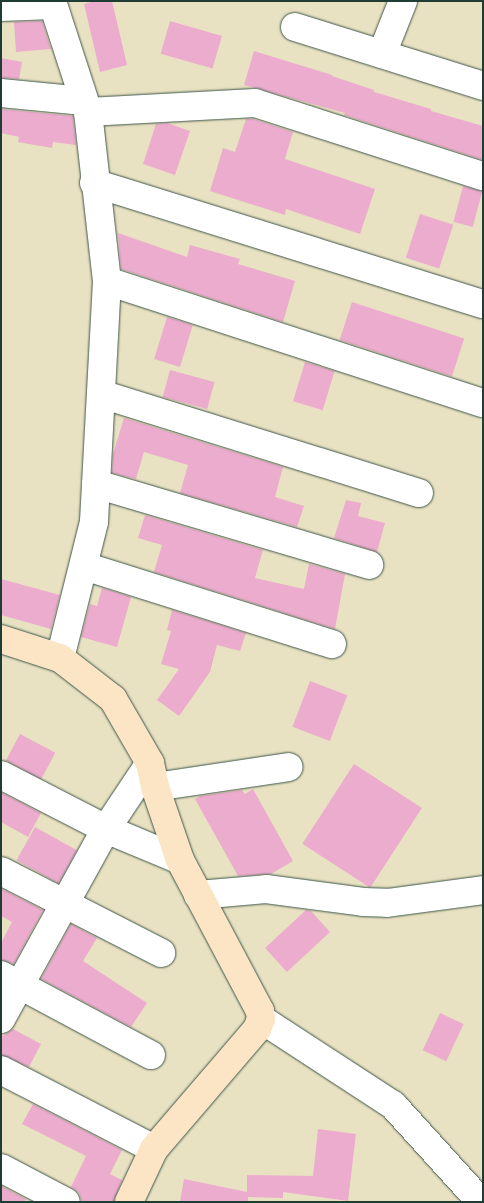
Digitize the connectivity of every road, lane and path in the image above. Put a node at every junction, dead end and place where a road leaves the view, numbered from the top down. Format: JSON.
{"nodes":[{"id":1,"x":403,"y":1,"type":"edge"},
{"id":2,"x":52,"y":3,"type":"edge"},
{"id":3,"x":1,"y":7,"type":"edge"},
{"id":4,"x":295,"y":27,"type":"dead end"},
{"id":5,"x":382,"y":54,"type":"junction"},
{"id":6,"x":483,"y":86,"type":"edge"},
{"id":7,"x":1,"y":93,"type":"edge"},
{"id":8,"x":86,"y":107,"type":"junction"},
{"id":9,"x":483,"y":176,"type":"edge"},
{"id":10,"x":94,"y":183,"type":"junction"},
{"id":11,"x":107,"y":281,"type":"junction"},
{"id":12,"x":483,"y":304,"type":"edge"},
{"id":13,"x":101,"y":394,"type":"junction"},
{"id":14,"x":483,"y":403,"type":"edge"},
{"id":15,"x":96,"y":484,"type":"junction"},
{"id":16,"x":419,"y":493,"type":"dead end"},
{"id":17,"x":368,"y":565,"type":"dead end"},
{"id":18,"x":84,"y":566,"type":"junction"},
{"id":19,"x":1,"y":640,"type":"edge"},
{"id":20,"x":332,"y":644,"type":"dead end"},
{"id":21,"x":60,"y":658,"type":"junction"},
{"id":22,"x":289,"y":767,"type":"dead end"},
{"id":23,"x":1,"y":775,"type":"edge"},
{"id":24,"x":153,"y":775,"type":"junction"},
{"id":25,"x":106,"y":829,"type":"junction"},
{"id":26,"x":180,"y":860,"type":"junction"},
{"id":27,"x":1,"y":871,"type":"edge"},
{"id":28,"x":483,"y":890,"type":"edge"},
{"id":29,"x":198,"y":895,"type":"junction"},
{"id":30,"x":65,"y":904,"type":"junction"},
{"id":31,"x":161,"y":954,"type":"dead end"},
{"id":32,"x":10,"y":980,"type":"edge"},
{"id":33,"x":1,"y":1019,"type":"edge"},
{"id":34,"x":261,"y":1019,"type":"junction"},
{"id":35,"x":151,"y":1055,"type":"dead end"},
{"id":36,"x":1,"y":1070,"type":"edge"},
{"id":37,"x":154,"y":1149,"type":"junction"},
{"id":38,"x":1,"y":1168,"type":"edge"},
{"id":39,"x":66,"y":1202,"type":"edge"},
{"id":40,"x":128,"y":1202,"type":"edge"},
{"id":41,"x":481,"y":1202,"type":"edge"}],
"edges":[{"from":1,"to":5,"type":"street"},
{"from":2,"to":3,"type":"street"},
{"from":2,"to":8,"type":"street"},
{"from":4,"to":5,"type":"street"},
{"from":5,"to":6,"type":"street"},
{"from":7,"to":8,"type":"street"},
{"from":8,"to":9,"type":"street"},
{"from":8,"to":10,"type":"street"},
{"from":10,"to":11,"type":"street"},
{"from":10,"to":12,"type":"street"},
{"from":11,"to":13,"type":"street"},
{"from":11,"to":14,"type":"street"},
{"from":13,"to":15,"type":"street"},
{"from":13,"to":16,"type":"street"},
{"from":15,"to":17,"type":"street"},
{"from":15,"to":18,"type":"street"},
{"from":18,"to":20,"type":"street"},
{"from":18,"to":21,"type":"street"},
{"from":19,"to":21,"type":"street"},
{"from":21,"to":24,"type":"street"},
{"from":22,"to":24,"type":"street"},
{"from":23,"to":25,"type":"street"},
{"from":24,"to":25,"type":"street"},
{"from":24,"to":26,"type":"street"},
{"from":25,"to":26,"type":"street"},
{"from":25,"to":30,"type":"street"},
{"from":26,"to":29,"type":"street"},
{"from":27,"to":30,"type":"street"},
{"from":28,"to":29,"type":"street"},
{"from":29,"to":34,"type":"street"},
{"from":30,"to":31,"type":"street"},
{"from":30,"to":32,"type":"street"},
{"from":32,"to":33,"type":"street"},
{"from":32,"to":35,"type":"street"},
{"from":34,"to":37,"type":"street"},
{"from":34,"to":41,"type":"street"},
{"from":36,"to":37,"type":"street"},
{"from":37,"to":40,"type":"street"},
{"from":38,"to":39,"type":"street"}]}
